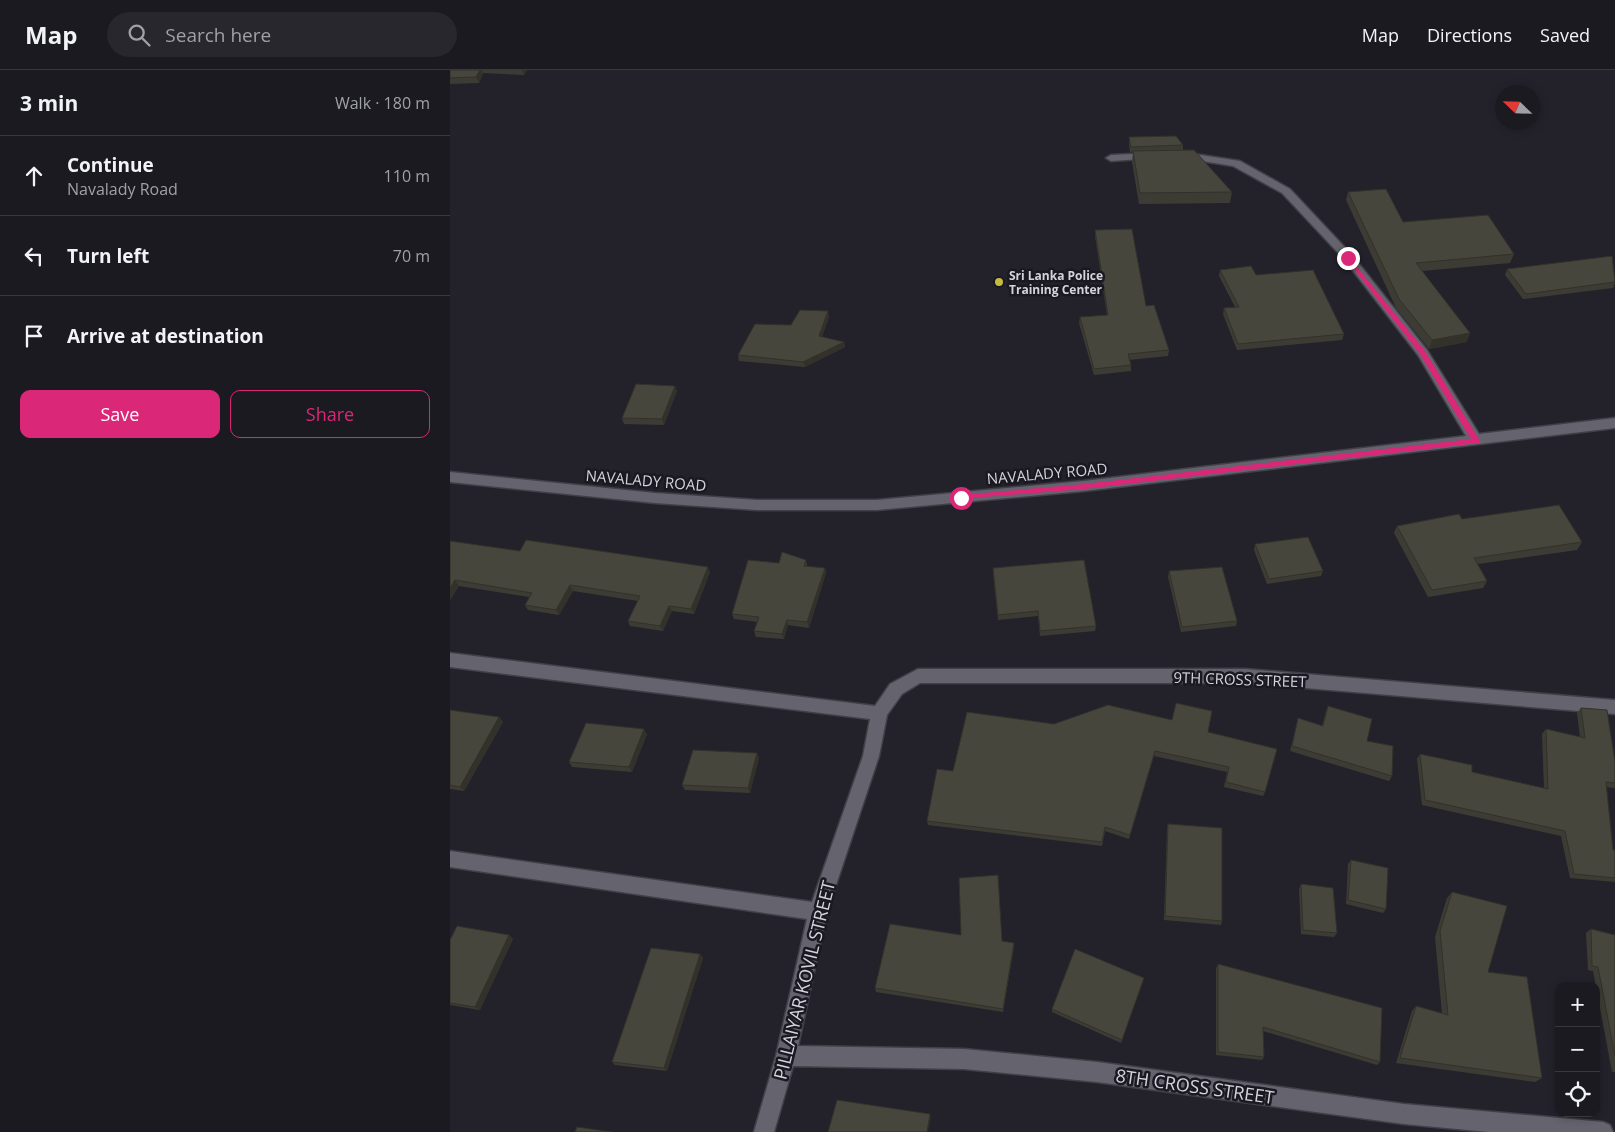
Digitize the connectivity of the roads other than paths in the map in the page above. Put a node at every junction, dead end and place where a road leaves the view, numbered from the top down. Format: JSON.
{"nodes":[{"id":1,"x":1111,"y":158,"type":"dead end"},
{"id":2,"x":1615,"y":423,"type":"edge"},
{"id":3,"x":1476,"y":441,"type":"junction"},
{"id":4,"x":450,"y":478,"type":"edge"},
{"id":5,"x":450,"y":660,"type":"edge"},
{"id":6,"x":1615,"y":707,"type":"edge"},
{"id":7,"x":879,"y":713,"type":"junction"},
{"id":8,"x":450,"y":859,"type":"edge"},
{"id":9,"x":818,"y":912,"type":"junction"},
{"id":10,"x":786,"y":1056,"type":"junction"},
{"id":11,"x":1468,"y":1126,"type":"edge"},
{"id":12,"x":764,"y":1132,"type":"edge"},
{"id":13,"x":1603,"y":1132,"type":"edge"}],
"edges":[{"from":1,"to":3,"type":"street"},
{"from":2,"to":3,"type":"street","name":"NAVALADY ROAD"},
{"from":3,"to":4,"type":"street","name":"NAVALADY ROAD"},
{"from":5,"to":7,"type":"street"},
{"from":6,"to":7,"type":"street","name":"9TH CROSS STREET"},
{"from":7,"to":9,"type":"street","name":"PILLAIYAR KOVIL STREET"},
{"from":8,"to":9,"type":"street"},
{"from":9,"to":10,"type":"street","name":"PILLAIYAR KOVIL STREET"},
{"from":10,"to":11,"type":"street","name":"8TH CROSS STREET"},
{"from":10,"to":12,"type":"street","name":"PILLAIYAR KOVIL STREET"},
{"from":11,"to":13,"type":"street","name":"8TH CROSS STREET"}]}
